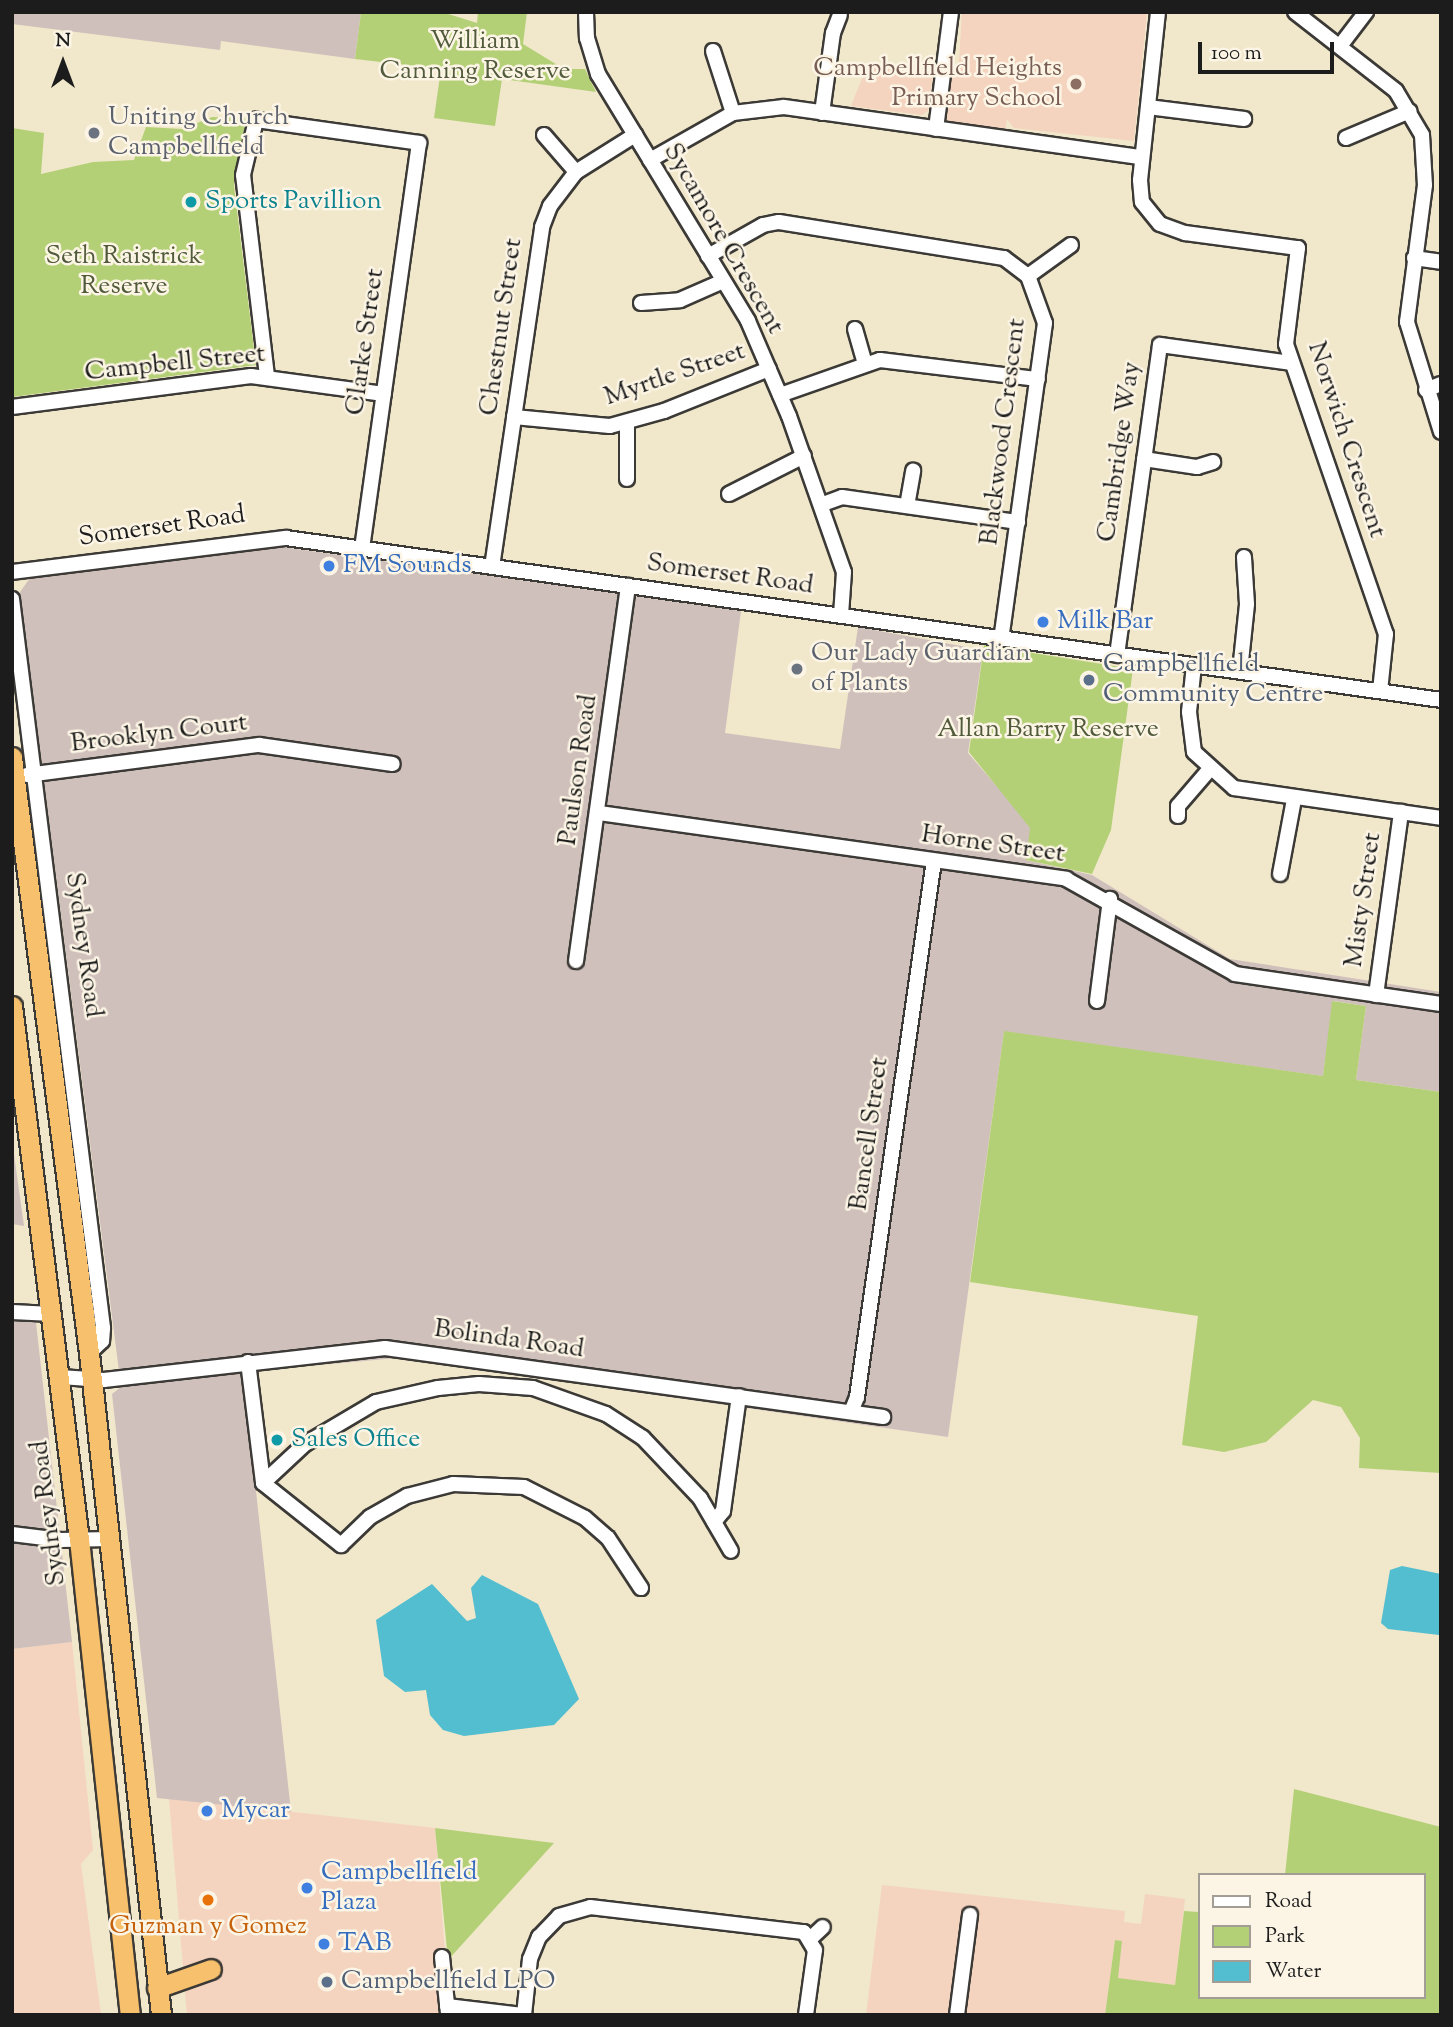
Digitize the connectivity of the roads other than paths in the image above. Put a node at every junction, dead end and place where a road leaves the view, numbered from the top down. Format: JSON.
{"nodes":[{"id":1,"x":586,"y":12,"type":"edge"},
{"id":2,"x":951,"y":12,"type":"edge"},
{"id":3,"x":1158,"y":12,"type":"edge"},
{"id":4,"x":1295,"y":12,"type":"edge"},
{"id":5,"x":1366,"y":12,"type":"edge"},
{"id":6,"x":840,"y":15,"type":"dead end"},
{"id":7,"x":1340,"y":46,"type":"junction"},
{"id":8,"x":713,"y":51,"type":"dead end"},
{"id":9,"x":1148,"y":107,"type":"junction"},
{"id":10,"x":1410,"y":111,"type":"junction"},
{"id":11,"x":733,"y":113,"type":"junction"},
{"id":12,"x":822,"y":113,"type":"junction"},
{"id":13,"x":1244,"y":119,"type":"dead end"},
{"id":14,"x":936,"y":129,"type":"junction"},
{"id":15,"x":544,"y":135,"type":"dead end"},
{"id":16,"x":635,"y":135,"type":"junction"},
{"id":17,"x":1346,"y":138,"type":"dead end"},
{"id":18,"x":1142,"y":158,"type":"junction"},
{"id":19,"x":1434,"y":158,"type":"edge"},
{"id":20,"x":650,"y":160,"type":"junction"},
{"id":21,"x":576,"y":172,"type":"junction"},
{"id":22,"x":1071,"y":245,"type":"dead end"},
{"id":23,"x":708,"y":256,"type":"junction"},
{"id":24,"x":1415,"y":258,"type":"junction"},
{"id":25,"x":1441,"y":262,"type":"edge"},
{"id":26,"x":1028,"y":276,"type":"junction"},
{"id":27,"x":723,"y":281,"type":"junction"},
{"id":28,"x":640,"y":303,"type":"dead end"},
{"id":29,"x":855,"y":329,"type":"dead end"},
{"id":30,"x":865,"y":363,"type":"junction"},
{"id":31,"x":1291,"y":363,"type":"junction"},
{"id":32,"x":769,"y":369,"type":"junction"},
{"id":33,"x":267,"y":376,"type":"junction"},
{"id":34,"x":1038,"y":379,"type":"junction"},
{"id":35,"x":1441,"y":384,"type":"edge"},
{"id":36,"x":1426,"y":390,"type":"junction"},
{"id":37,"x":384,"y":394,"type":"junction"},
{"id":38,"x":780,"y":396,"type":"junction"},
{"id":39,"x":12,"y":407,"type":"edge"},
{"id":40,"x":514,"y":417,"type":"junction"},
{"id":41,"x":627,"y":422,"type":"junction"},
{"id":42,"x":1441,"y":432,"type":"edge"},
{"id":43,"x":804,"y":456,"type":"junction"},
{"id":44,"x":1144,"y":459,"type":"junction"},
{"id":45,"x":1213,"y":462,"type":"dead end"},
{"id":46,"x":913,"y":471,"type":"dead end"},
{"id":47,"x":627,"y":479,"type":"dead end"},
{"id":48,"x":729,"y":494,"type":"dead end"},
{"id":49,"x":823,"y":504,"type":"junction"},
{"id":50,"x":907,"y":506,"type":"junction"},
{"id":51,"x":1018,"y":522,"type":"junction"},
{"id":52,"x":362,"y":549,"type":"junction"},
{"id":53,"x":1244,"y":557,"type":"dead end"},
{"id":54,"x":492,"y":567,"type":"junction"},
{"id":55,"x":12,"y":572,"type":"edge"},
{"id":56,"x":628,"y":586,"type":"junction"},
{"id":57,"x":12,"y":599,"type":"edge"},
{"id":58,"x":841,"y":615,"type":"junction"},
{"id":59,"x":13,"y":620,"type":"edge"},
{"id":60,"x":1002,"y":639,"type":"junction"},
{"id":61,"x":1117,"y":655,"type":"junction"},
{"id":62,"x":1194,"y":665,"type":"junction"},
{"id":63,"x":1240,"y":671,"type":"junction"},
{"id":64,"x":1380,"y":691,"type":"junction"},
{"id":65,"x":1441,"y":700,"type":"edge"},
{"id":66,"x":393,"y":764,"type":"dead end"},
{"id":67,"x":20,"y":769,"type":"edge"},
{"id":68,"x":1209,"y":770,"type":"junction"},
{"id":69,"x":1294,"y":799,"type":"junction"},
{"id":70,"x":1401,"y":812,"type":"junction"},
{"id":71,"x":598,"y":813,"type":"junction"},
{"id":72,"x":1178,"y":816,"type":"dead end"},
{"id":73,"x":1441,"y":818,"type":"edge"},
{"id":74,"x":934,"y":862,"type":"junction"},
{"id":75,"x":1280,"y":874,"type":"dead end"},
{"id":76,"x":1110,"y":899,"type":"junction"},
{"id":77,"x":576,"y":961,"type":"dead end"},
{"id":78,"x":1376,"y":995,"type":"junction"},
{"id":79,"x":1097,"y":1001,"type":"dead end"},
{"id":80,"x":1441,"y":1004,"type":"edge"},
{"id":81,"x":12,"y":1006,"type":"edge"},
{"id":82,"x":12,"y":1312,"type":"edge"},
{"id":83,"x":52,"y":1314,"type":"junction"},
{"id":84,"x":248,"y":1362,"type":"junction"},
{"id":85,"x":91,"y":1368,"type":"junction"},
{"id":86,"x":60,"y":1377,"type":"junction"},
{"id":87,"x":739,"y":1396,"type":"junction"},
{"id":88,"x":851,"y":1412,"type":"junction"},
{"id":89,"x":883,"y":1417,"type":"dead end"},
{"id":90,"x":263,"y":1483,"type":"junction"},
{"id":91,"x":713,"y":1522,"type":"junction"},
{"id":92,"x":12,"y":1534,"type":"edge"},
{"id":93,"x":79,"y":1539,"type":"junction"},
{"id":94,"x":110,"y":1539,"type":"junction"},
{"id":95,"x":731,"y":1551,"type":"dead end"},
{"id":96,"x":641,"y":1588,"type":"dead end"},
{"id":97,"x":970,"y":1916,"type":"dead end"},
{"id":98,"x":823,"y":1927,"type":"dead end"},
{"id":99,"x":811,"y":1938,"type":"junction"},
{"id":100,"x":442,"y":1957,"type":"dead end"},
{"id":101,"x":211,"y":1969,"type":"dead end"},
{"id":102,"x":158,"y":1988,"type":"junction"},
{"id":103,"x":447,"y":2010,"type":"edge"},
{"id":104,"x":130,"y":2015,"type":"edge"},
{"id":105,"x":161,"y":2015,"type":"edge"},
{"id":106,"x":524,"y":2015,"type":"edge"},
{"id":107,"x":806,"y":2015,"type":"edge"},
{"id":108,"x":957,"y":2015,"type":"edge"}],
"edges":[{"from":1,"to":16,"type":"street","name":"Sycamore Crescent"},
{"from":2,"to":14,"type":"street"},
{"from":3,"to":9,"type":"street"},
{"from":4,"to":7,"type":"street"},
{"from":5,"to":7,"type":"street"},
{"from":6,"to":12,"type":"street"},
{"from":7,"to":10,"type":"street"},
{"from":8,"to":11,"type":"street"},
{"from":9,"to":13,"type":"street"},
{"from":9,"to":18,"type":"street"},
{"from":10,"to":17,"type":"street"},
{"from":10,"to":19,"type":"street"},
{"from":11,"to":12,"type":"street"},
{"from":11,"to":20,"type":"street"},
{"from":12,"to":14,"type":"street"},
{"from":14,"to":18,"type":"street"},
{"from":15,"to":21,"type":"street"},
{"from":16,"to":20,"type":"street","name":"Sycamore Crescent"},
{"from":16,"to":21,"type":"street","name":"Chestnut Street"},
{"from":18,"to":31,"type":"street","name":"Norwich Crescent"},
{"from":19,"to":24,"type":"street"},
{"from":20,"to":23,"type":"street","name":"Sycamore Crescent"},
{"from":21,"to":40,"type":"street","name":"Chestnut Street"},
{"from":22,"to":26,"type":"street"},
{"from":23,"to":26,"type":"street"},
{"from":23,"to":27,"type":"street","name":"Sycamore Crescent"},
{"from":24,"to":25,"type":"street"},
{"from":24,"to":36,"type":"street"},
{"from":26,"to":34,"type":"street","name":"Blackwood Crescent"},
{"from":27,"to":28,"type":"street"},
{"from":27,"to":32,"type":"street","name":"Sycamore Crescent"},
{"from":29,"to":30,"type":"street"},
{"from":30,"to":34,"type":"street"},
{"from":30,"to":38,"type":"street"},
{"from":31,"to":44,"type":"street","name":"Cambridge Way"},
{"from":31,"to":64,"type":"street","name":"Norwich Crescent"},
{"from":32,"to":38,"type":"street","name":"Sycamore Crescent"},
{"from":32,"to":41,"type":"street","name":"Myrtle Street"},
{"from":33,"to":37,"type":"street","name":"Campbell Street"},
{"from":33,"to":37,"type":"street","name":"Clarke Street"},
{"from":33,"to":39,"type":"street","name":"Campbell Street"},
{"from":34,"to":51,"type":"street","name":"Blackwood Crescent"},
{"from":35,"to":36,"type":"street"},
{"from":36,"to":42,"type":"street"},
{"from":37,"to":52,"type":"street","name":"Clarke Street"},
{"from":38,"to":43,"type":"street","name":"Sycamore Crescent"},
{"from":40,"to":41,"type":"street","name":"Myrtle Street"},
{"from":40,"to":54,"type":"street","name":"Chestnut Street"},
{"from":41,"to":47,"type":"street"},
{"from":43,"to":48,"type":"street"},
{"from":43,"to":49,"type":"street","name":"Sycamore Crescent"},
{"from":44,"to":45,"type":"street"},
{"from":44,"to":61,"type":"street","name":"Cambridge Way"},
{"from":46,"to":50,"type":"street"},
{"from":49,"to":50,"type":"street"},
{"from":49,"to":58,"type":"street","name":"Sycamore Crescent"},
{"from":50,"to":51,"type":"street"},
{"from":51,"to":60,"type":"street","name":"Blackwood Crescent"},
{"from":52,"to":54,"type":"street","name":"Somerset Road"},
{"from":52,"to":55,"type":"street","name":"Somerset Road"},
{"from":53,"to":63,"type":"street"},
{"from":54,"to":56,"type":"street","name":"Somerset Road"},
{"from":56,"to":58,"type":"street","name":"Somerset Road"},
{"from":56,"to":71,"type":"street","name":"Paulson Road"},
{"from":57,"to":59,"type":"street","name":"Sydney Road"},
{"from":58,"to":60,"type":"street","name":"Somerset Road"},
{"from":59,"to":67,"type":"street","name":"Sydney Road"},
{"from":60,"to":61,"type":"street","name":"Somerset Road"},
{"from":61,"to":62,"type":"street","name":"Somerset Road"},
{"from":62,"to":63,"type":"street","name":"Somerset Road"},
{"from":62,"to":68,"type":"street"},
{"from":63,"to":64,"type":"street","name":"Somerset Road"},
{"from":64,"to":65,"type":"street","name":"Somerset Road"},
{"from":66,"to":67,"type":"street","name":"Brooklyn Court"},
{"from":67,"to":85,"type":"highway","name":"Sydney Road"},
{"from":68,"to":69,"type":"street"},
{"from":68,"to":72,"type":"street"},
{"from":69,"to":70,"type":"street"},
{"from":69,"to":75,"type":"street"},
{"from":70,"to":73,"type":"street"},
{"from":70,"to":78,"type":"street","name":"Misty Street"},
{"from":71,"to":74,"type":"street","name":"Horne Street"},
{"from":71,"to":77,"type":"street","name":"Paulson Road"},
{"from":74,"to":76,"type":"street","name":"Horne Street"},
{"from":74,"to":88,"type":"street","name":"Bancell Street"},
{"from":76,"to":78,"type":"street","name":"Horne Street"},
{"from":76,"to":79,"type":"street"},
{"from":78,"to":80,"type":"street","name":"Horne Street"},
{"from":81,"to":83,"type":"highway","name":"Sydney Road"},
{"from":82,"to":83,"type":"street"},
{"from":83,"to":86,"type":"highway","name":"Sydney Road"},
{"from":84,"to":85,"type":"street","name":"Bolinda Road"},
{"from":84,"to":87,"type":"street","name":"Bolinda Road"},
{"from":84,"to":90,"type":"street"},
{"from":85,"to":86,"type":"street","name":"Bolinda Road"},
{"from":85,"to":94,"type":"highway","name":"Sydney Road"},
{"from":86,"to":93,"type":"highway","name":"Sydney Road"},
{"from":87,"to":88,"type":"street","name":"Bolinda Road"},
{"from":87,"to":91,"type":"street"},
{"from":88,"to":89,"type":"street","name":"Bolinda Road"},
{"from":90,"to":91,"type":"street"},
{"from":90,"to":96,"type":"street"},
{"from":91,"to":95,"type":"street"},
{"from":92,"to":93,"type":"street"},
{"from":93,"to":94,"type":"street"},
{"from":93,"to":104,"type":"highway","name":"Sydney Road"},
{"from":94,"to":102,"type":"highway","name":"Sydney Road"},
{"from":97,"to":108,"type":"street"},
{"from":98,"to":99,"type":"street"},
{"from":99,"to":106,"type":"street"},
{"from":99,"to":107,"type":"street"},
{"from":100,"to":103,"type":"street"},
{"from":101,"to":102,"type":"highway"},
{"from":102,"to":105,"type":"highway","name":"Sydney Road"},
{"from":103,"to":106,"type":"street"}]}
